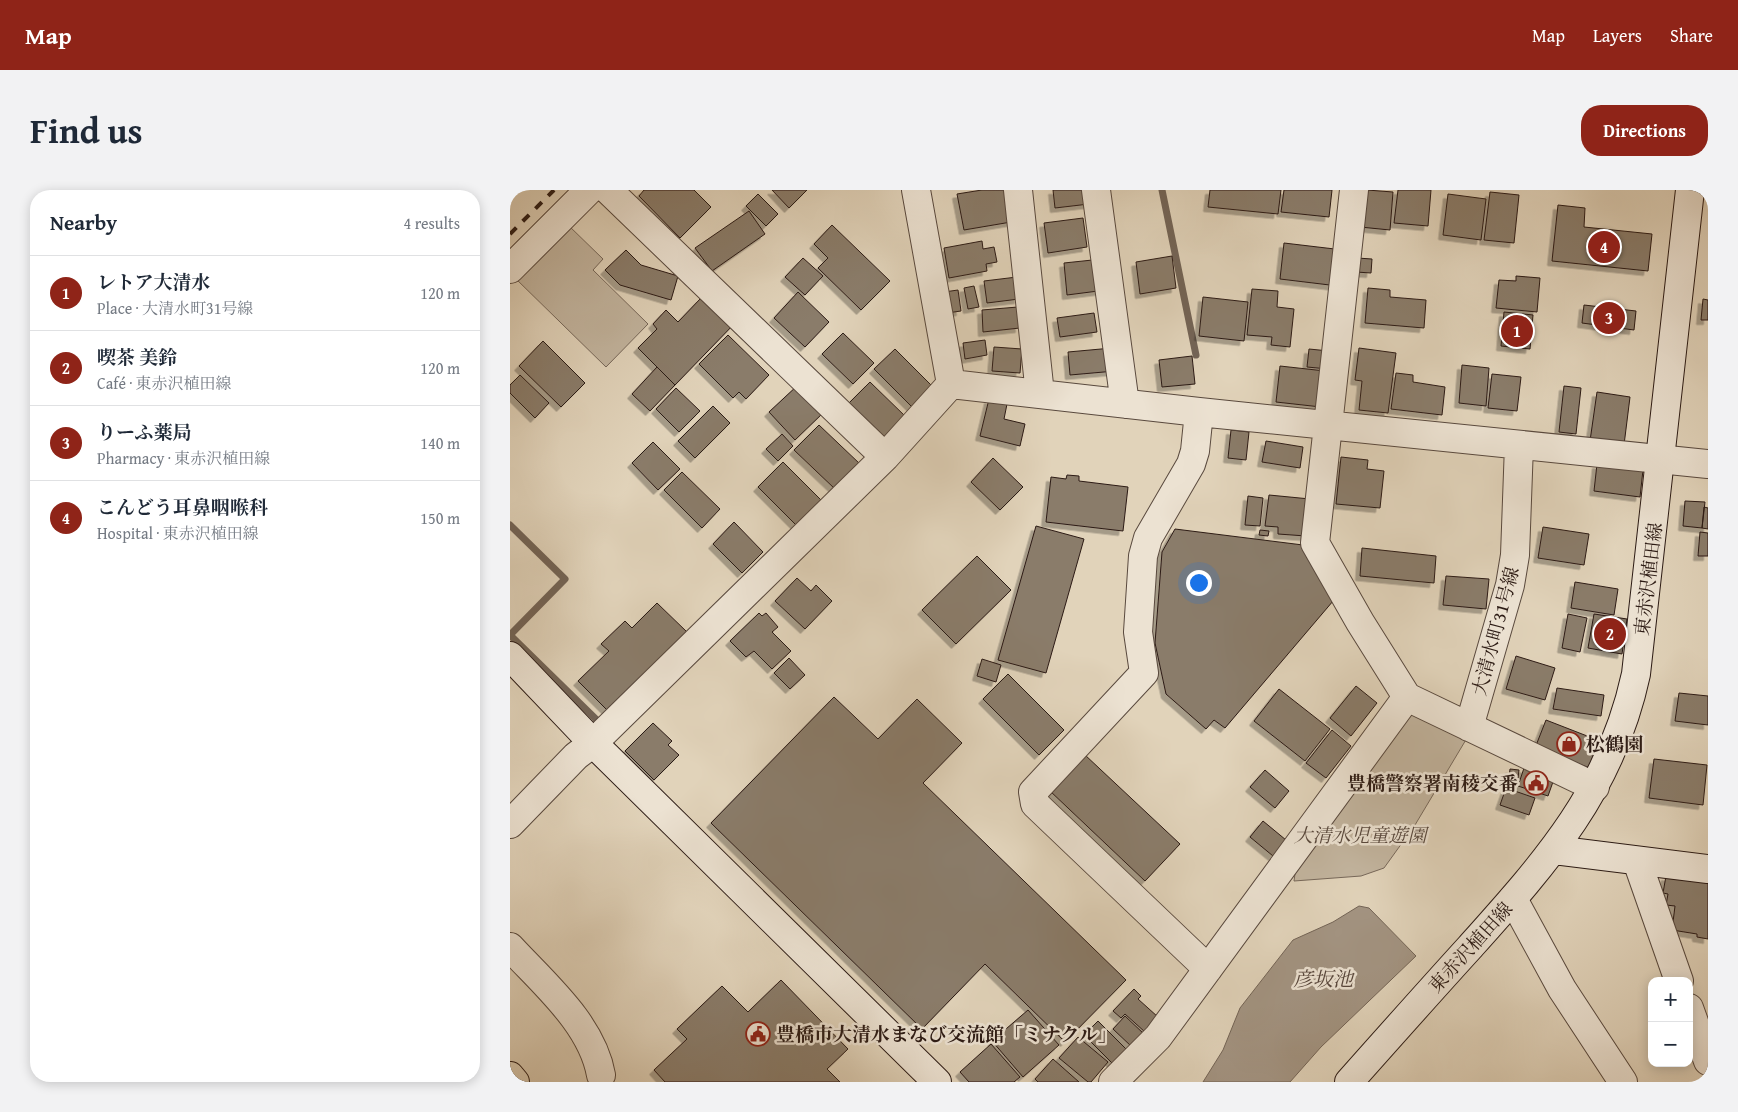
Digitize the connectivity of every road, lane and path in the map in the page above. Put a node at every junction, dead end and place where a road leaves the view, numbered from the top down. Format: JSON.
{"nodes":[{"id":1,"x":590,"y":190,"type":"edge"},
{"id":2,"x":608,"y":190,"type":"edge"},
{"id":3,"x":916,"y":190,"type":"edge"},
{"id":4,"x":1018,"y":190,"type":"edge"},
{"id":5,"x":1096,"y":190,"type":"edge"},
{"id":6,"x":1354,"y":190,"type":"edge"},
{"id":7,"x":1690,"y":190,"type":"edge"},
{"id":8,"x":510,"y":269,"type":"edge"},
{"id":9,"x":951,"y":384,"type":"junction"},
{"id":10,"x":1040,"y":394,"type":"junction"},
{"id":11,"x":1124,"y":404,"type":"junction"},
{"id":12,"x":1199,"y":412,"type":"junction"},
{"id":13,"x":1329,"y":425,"type":"junction"},
{"id":14,"x":1519,"y":445,"type":"junction"},
{"id":15,"x":884,"y":457,"type":"junction"},
{"id":16,"x":1662,"y":459,"type":"junction"},
{"id":17,"x":1708,"y":464,"type":"edge"},
{"id":18,"x":510,"y":656,"type":"edge"},
{"id":19,"x":1407,"y":697,"type":"junction"},
{"id":20,"x":1469,"y":727,"type":"junction"},
{"id":21,"x":593,"y":743,"type":"junction"},
{"id":22,"x":1595,"y":787,"type":"junction"},
{"id":23,"x":510,"y":824,"type":"edge"},
{"id":24,"x":1554,"y":850,"type":"junction"},
{"id":25,"x":1637,"y":861,"type":"junction"},
{"id":26,"x":1708,"y":869,"type":"edge"},
{"id":27,"x":1513,"y":899,"type":"junction"},
{"id":28,"x":510,"y":948,"type":"edge"},
{"id":29,"x":1208,"y":969,"type":"junction"},
{"id":30,"x":1678,"y":977,"type":"edge"},
{"id":31,"x":1693,"y":1019,"type":"edge"},
{"id":32,"x":1708,"y":1061,"type":"edge"},
{"id":33,"x":601,"y":1075,"type":"dead end"},
{"id":34,"x":510,"y":1076,"type":"edge"},
{"id":35,"x":516,"y":1082,"type":"edge"},
{"id":36,"x":937,"y":1082,"type":"edge"},
{"id":37,"x":1114,"y":1082,"type":"edge"},
{"id":38,"x":1349,"y":1082,"type":"edge"},
{"id":39,"x":1623,"y":1082,"type":"edge"}],
"edges":[{"from":1,"to":8,"type":"street"},
{"from":2,"to":15,"type":"street"},
{"from":3,"to":9,"type":"street"},
{"from":4,"to":10,"type":"street"},
{"from":5,"to":11,"type":"street"},
{"from":6,"to":13,"type":"street"},
{"from":7,"to":16,"type":"street","name":"東赤沢植田線"},
{"from":9,"to":10,"type":"street"},
{"from":9,"to":15,"type":"street"},
{"from":10,"to":11,"type":"street"},
{"from":11,"to":12,"type":"street"},
{"from":12,"to":13,"type":"street"},
{"from":12,"to":29,"type":"street"},
{"from":13,"to":14,"type":"street"},
{"from":13,"to":19,"type":"street"},
{"from":14,"to":16,"type":"street"},
{"from":14,"to":20,"type":"street","name":"大清水町31号線"},
{"from":15,"to":21,"type":"street"},
{"from":16,"to":17,"type":"street"},
{"from":16,"to":22,"type":"street","name":"東赤沢植田線"},
{"from":18,"to":21,"type":"street"},
{"from":19,"to":20,"type":"street"},
{"from":19,"to":29,"type":"street"},
{"from":20,"to":22,"type":"street"},
{"from":21,"to":23,"type":"street"},
{"from":21,"to":36,"type":"street"},
{"from":22,"to":24,"type":"street","name":"東赤沢植田線"},
{"from":24,"to":25,"type":"street"},
{"from":24,"to":27,"type":"street","name":"東赤沢植田線"},
{"from":25,"to":26,"type":"street"},
{"from":25,"to":30,"type":"street"},
{"from":27,"to":38,"type":"street","name":"東赤沢植田線"},
{"from":27,"to":39,"type":"street"},
{"from":28,"to":33,"type":"street"},
{"from":29,"to":37,"type":"street"},
{"from":31,"to":32,"type":"street"},
{"from":34,"to":35,"type":"highway"}]}
